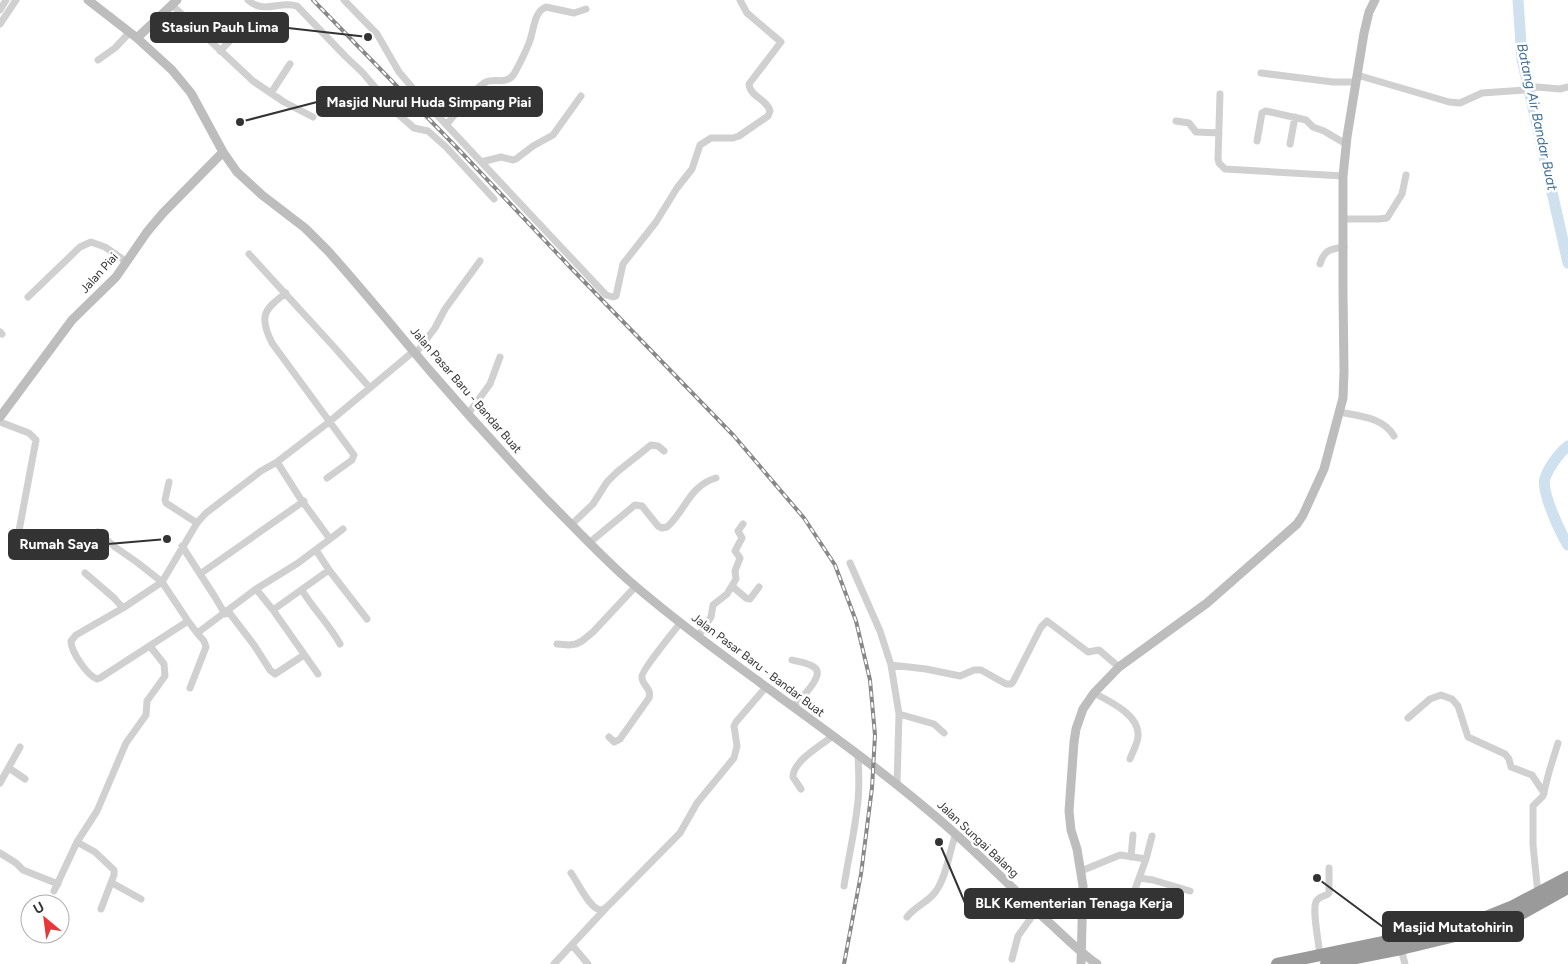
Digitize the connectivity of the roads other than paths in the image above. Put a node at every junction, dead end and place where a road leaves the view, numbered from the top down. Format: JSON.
{"nodes":[{"id":1,"x":6,"y":0,"type":"edge"},
{"id":2,"x":16,"y":0,"type":"edge"},
{"id":3,"x":88,"y":0,"type":"edge"},
{"id":4,"x":248,"y":0,"type":"edge"},
{"id":5,"x":344,"y":0,"type":"edge"},
{"id":6,"x":740,"y":0,"type":"edge"},
{"id":7,"x":1375,"y":0,"type":"edge"},
{"id":8,"x":174,"y":2,"type":"edge"},
{"id":9,"x":586,"y":9,"type":"dead end"},
{"id":10,"x":0,"y":10,"type":"edge"},
{"id":11,"x":249,"y":21,"type":"dead end"},
{"id":12,"x":0,"y":24,"type":"edge"},
{"id":13,"x":133,"y":35,"type":"junction"},
{"id":14,"x":220,"y":51,"type":"junction"},
{"id":15,"x":98,"y":60,"type":"dead end"},
{"id":16,"x":290,"y":64,"type":"dead end"},
{"id":17,"x":1261,"y":73,"type":"dead end"},
{"id":18,"x":1356,"y":79,"type":"junction"},
{"id":19,"x":1568,"y":87,"type":"edge"},
{"id":20,"x":270,"y":93,"type":"junction"},
{"id":21,"x":1220,"y":94,"type":"dead end"},
{"id":22,"x":581,"y":96,"type":"dead end"},
{"id":23,"x":313,"y":117,"type":"dead end"},
{"id":24,"x":1295,"y":117,"type":"junction"},
{"id":25,"x":1176,"y":121,"type":"dead end"},
{"id":26,"x":447,"y":124,"type":"junction"},
{"id":27,"x":1219,"y":133,"type":"junction"},
{"id":28,"x":1257,"y":141,"type":"dead end"},
{"id":29,"x":1290,"y":144,"type":"dead end"},
{"id":30,"x":1346,"y":144,"type":"junction"},
{"id":31,"x":223,"y":152,"type":"junction"},
{"id":32,"x":481,"y":162,"type":"junction"},
{"id":33,"x":1406,"y":175,"type":"dead end"},
{"id":34,"x":1343,"y":176,"type":"junction"},
{"id":35,"x":494,"y":199,"type":"dead end"},
{"id":36,"x":1343,"y":219,"type":"junction"},
{"id":37,"x":1344,"y":247,"type":"junction"},
{"id":38,"x":249,"y":254,"type":"dead end"},
{"id":39,"x":480,"y":261,"type":"dead end"},
{"id":40,"x":127,"y":262,"type":"junction"},
{"id":41,"x":1320,"y":264,"type":"dead end"},
{"id":42,"x":286,"y":294,"type":"junction"},
{"id":43,"x":28,"y":296,"type":"dead end"},
{"id":44,"x":415,"y":352,"type":"junction"},
{"id":45,"x":500,"y":358,"type":"dead end"},
{"id":46,"x":370,"y":388,"type":"junction"},
{"id":47,"x":1340,"y":412,"type":"junction"},
{"id":48,"x":468,"y":414,"type":"junction"},
{"id":49,"x":0,"y":417,"type":"edge"},
{"id":50,"x":0,"y":422,"type":"edge"},
{"id":51,"x":329,"y":422,"type":"junction"},
{"id":52,"x":1394,"y":436,"type":"dead end"},
{"id":53,"x":664,"y":451,"type":"dead end"},
{"id":54,"x":277,"y":462,"type":"junction"},
{"id":55,"x":327,"y":478,"type":"dead end"},
{"id":56,"x":716,"y":478,"type":"dead end"},
{"id":57,"x":169,"y":482,"type":"dead end"},
{"id":58,"x":304,"y":501,"type":"junction"},
{"id":59,"x":196,"y":524,"type":"junction"},
{"id":60,"x":743,"y":524,"type":"dead end"},
{"id":61,"x":571,"y":525,"type":"junction"},
{"id":62,"x":343,"y":529,"type":"dead end"},
{"id":63,"x":98,"y":532,"type":"dead end"},
{"id":64,"x":330,"y":539,"type":"junction"},
{"id":65,"x":589,"y":543,"type":"junction"},
{"id":66,"x":182,"y":546,"type":"junction"},
{"id":67,"x":316,"y":550,"type":"junction"},
{"id":68,"x":15,"y":552,"type":"dead end"},
{"id":69,"x":850,"y":563,"type":"dead end"},
{"id":70,"x":330,"y":570,"type":"junction"},
{"id":71,"x":85,"y":573,"type":"dead end"},
{"id":72,"x":200,"y":574,"type":"junction"},
{"id":73,"x":162,"y":582,"type":"junction"},
{"id":74,"x":636,"y":586,"type":"junction"},
{"id":75,"x":759,"y":586,"type":"dead end"},
{"id":76,"x":733,"y":587,"type":"junction"},
{"id":77,"x":256,"y":589,"type":"junction"},
{"id":78,"x":302,"y":590,"type":"junction"},
{"id":79,"x":123,"y":608,"type":"junction"},
{"id":80,"x":273,"y":610,"type":"junction"},
{"id":81,"x":226,"y":612,"type":"junction"},
{"id":82,"x":367,"y":619,"type":"dead end"},
{"id":83,"x":188,"y":621,"type":"junction"},
{"id":84,"x":681,"y":622,"type":"junction"},
{"id":85,"x":197,"y":633,"type":"junction"},
{"id":86,"x":699,"y":635,"type":"junction"},
{"id":87,"x":340,"y":644,"type":"dead end"},
{"id":88,"x":557,"y":644,"type":"dead end"},
{"id":89,"x":150,"y":646,"type":"junction"},
{"id":90,"x":304,"y":655,"type":"junction"},
{"id":91,"x":792,"y":660,"type":"dead end"},
{"id":92,"x":891,"y":665,"type":"junction"},
{"id":93,"x":1119,"y":667,"type":"junction"},
{"id":94,"x":318,"y":674,"type":"dead end"},
{"id":95,"x":766,"y":687,"type":"junction"},
{"id":96,"x":190,"y":688,"type":"dead end"},
{"id":97,"x":1094,"y":693,"type":"junction"},
{"id":98,"x":792,"y":707,"type":"junction"},
{"id":99,"x":900,"y":714,"type":"junction"},
{"id":100,"x":1408,"y":718,"type":"dead end"},
{"id":101,"x":944,"y":733,"type":"dead end"},
{"id":102,"x":833,"y":736,"type":"junction"},
{"id":103,"x":609,"y":737,"type":"dead end"},
{"id":104,"x":1558,"y":743,"type":"dead end"},
{"id":105,"x":20,"y":747,"type":"dead end"},
{"id":106,"x":862,"y":757,"type":"junction"},
{"id":107,"x":1130,"y":759,"type":"dead end"},
{"id":108,"x":9,"y":768,"type":"junction"},
{"id":109,"x":886,"y":775,"type":"joint"},
{"id":110,"x":25,"y":778,"type":"dead end"},
{"id":111,"x":0,"y":783,"type":"edge"},
{"id":112,"x":897,"y":785,"type":"junction"},
{"id":113,"x":801,"y":789,"type":"dead end"},
{"id":114,"x":1544,"y":793,"type":"junction"},
{"id":115,"x":956,"y":834,"type":"junction"},
{"id":116,"x":1133,"y":835,"type":"dead end"},
{"id":117,"x":1152,"y":836,"type":"dead end"},
{"id":118,"x":78,"y":842,"type":"junction"},
{"id":119,"x":0,"y":853,"type":"edge"},
{"id":120,"x":1131,"y":857,"type":"junction"},
{"id":121,"x":1146,"y":859,"type":"junction"},
{"id":122,"x":1329,"y":868,"type":"dead end"},
{"id":123,"x":1081,"y":871,"type":"junction"},
{"id":124,"x":571,"y":873,"type":"dead end"},
{"id":125,"x":1568,"y":877,"type":"edge"},
{"id":126,"x":1139,"y":878,"type":"junction"},
{"id":127,"x":112,"y":883,"type":"junction"},
{"id":128,"x":58,"y":884,"type":"junction"},
{"id":129,"x":844,"y":886,"type":"dead end"},
{"id":130,"x":1568,"y":888,"type":"edge"},
{"id":131,"x":54,"y":891,"type":"dead end"},
{"id":132,"x":1190,"y":891,"type":"dead end"},
{"id":133,"x":140,"y":899,"type":"dead end"},
{"id":134,"x":1539,"y":899,"type":"junction"},
{"id":135,"x":1129,"y":906,"type":"dead end"},
{"id":136,"x":606,"y":908,"type":"junction"},
{"id":137,"x":100,"y":909,"type":"dead end"},
{"id":138,"x":1036,"y":911,"type":"junction"},
{"id":139,"x":907,"y":917,"type":"dead end"},
{"id":140,"x":572,"y":945,"type":"junction"},
{"id":141,"x":1401,"y":949,"type":"junction"},
{"id":142,"x":1082,"y":953,"type":"junction"},
{"id":143,"x":1012,"y":959,"type":"dead end"},
{"id":144,"x":1323,"y":959,"type":"edge"},
{"id":145,"x":1341,"y":963,"type":"edge"},
{"id":146,"x":554,"y":964,"type":"edge"},
{"id":147,"x":588,"y":964,"type":"edge"},
{"id":148,"x":1081,"y":964,"type":"edge"},
{"id":149,"x":1097,"y":964,"type":"edge"},
{"id":150,"x":1277,"y":964,"type":"edge"},
{"id":151,"x":1405,"y":964,"type":"edge"}],
"edges":[{"from":1,"to":10,"type":"street"},
{"from":2,"to":12,"type":"street"},
{"from":3,"to":13,"type":"street","name":"Jalan Pasar Baru - Bandar Buat"},
{"from":4,"to":35,"type":"street"},
{"from":5,"to":26,"type":"street"},
{"from":6,"to":32,"type":"street"},
{"from":7,"to":18,"type":"street"},
{"from":8,"to":13,"type":"street"},
{"from":8,"to":14,"type":"street"},
{"from":9,"to":26,"type":"street"},
{"from":11,"to":14,"type":"street"},
{"from":13,"to":15,"type":"street"},
{"from":13,"to":31,"type":"street","name":"Jalan Pasar Baru - Bandar Buat"},
{"from":14,"to":20,"type":"street"},
{"from":16,"to":20,"type":"street"},
{"from":17,"to":18,"type":"street"},
{"from":18,"to":19,"type":"street"},
{"from":18,"to":30,"type":"street"},
{"from":20,"to":23,"type":"street"},
{"from":21,"to":27,"type":"street"},
{"from":22,"to":32,"type":"street"},
{"from":24,"to":28,"type":"street"},
{"from":24,"to":29,"type":"street"},
{"from":24,"to":30,"type":"street"},
{"from":25,"to":27,"type":"street"},
{"from":26,"to":32,"type":"street"},
{"from":27,"to":34,"type":"street"},
{"from":30,"to":34,"type":"street"},
{"from":31,"to":40,"type":"street","name":"Jalan Piai"},
{"from":31,"to":44,"type":"street","name":"Jalan Pasar Baru - Bandar Buat"},
{"from":33,"to":36,"type":"street"},
{"from":34,"to":36,"type":"street"},
{"from":36,"to":37,"type":"street"},
{"from":37,"to":41,"type":"street"},
{"from":37,"to":47,"type":"street"},
{"from":38,"to":42,"type":"street"},
{"from":39,"to":44,"type":"street"},
{"from":40,"to":43,"type":"street"},
{"from":40,"to":49,"type":"street","name":"Jalan Piai"},
{"from":42,"to":46,"type":"street"},
{"from":42,"to":51,"type":"street"},
{"from":44,"to":46,"type":"street"},
{"from":44,"to":48,"type":"street","name":"Jalan Pasar Baru - Bandar Buat"},
{"from":45,"to":48,"type":"street"},
{"from":46,"to":51,"type":"street"},
{"from":47,"to":52,"type":"street"},
{"from":47,"to":93,"type":"street"},
{"from":48,"to":61,"type":"street","name":"Jalan Pasar Baru - Bandar Buat"},
{"from":50,"to":68,"type":"street"},
{"from":51,"to":54,"type":"street"},
{"from":51,"to":55,"type":"street"},
{"from":53,"to":61,"type":"street"},
{"from":54,"to":58,"type":"street"},
{"from":54,"to":59,"type":"street"},
{"from":56,"to":65,"type":"street"},
{"from":57,"to":59,"type":"street"},
{"from":58,"to":64,"type":"street"},
{"from":58,"to":72,"type":"street"},
{"from":59,"to":66,"type":"street"},
{"from":60,"to":76,"type":"street"},
{"from":61,"to":65,"type":"street","name":"Jalan Pasar Baru - Bandar Buat"},
{"from":62,"to":64,"type":"street"},
{"from":63,"to":73,"type":"street"},
{"from":64,"to":67,"type":"street"},
{"from":65,"to":74,"type":"street","name":"Jalan Pasar Baru - Bandar Buat"},
{"from":66,"to":72,"type":"street"},
{"from":66,"to":73,"type":"street"},
{"from":67,"to":70,"type":"street"},
{"from":67,"to":77,"type":"street"},
{"from":69,"to":92,"type":"street"},
{"from":70,"to":78,"type":"street"},
{"from":70,"to":82,"type":"street"},
{"from":71,"to":79,"type":"street"},
{"from":72,"to":81,"type":"street"},
{"from":73,"to":79,"type":"street"},
{"from":73,"to":83,"type":"street"},
{"from":74,"to":84,"type":"street","name":"Jalan Pasar Baru - Bandar Buat"},
{"from":74,"to":88,"type":"street"},
{"from":75,"to":76,"type":"street"},
{"from":76,"to":86,"type":"street"},
{"from":77,"to":80,"type":"street"},
{"from":77,"to":81,"type":"street"},
{"from":78,"to":80,"type":"street"},
{"from":78,"to":87,"type":"street"},
{"from":79,"to":89,"type":"street"},
{"from":80,"to":90,"type":"street"},
{"from":81,"to":85,"type":"street"},
{"from":81,"to":90,"type":"street"},
{"from":83,"to":85,"type":"street"},
{"from":83,"to":89,"type":"street"},
{"from":84,"to":86,"type":"street","name":"Jalan Pasar Baru - Bandar Buat"},
{"from":84,"to":103,"type":"street"},
{"from":85,"to":96,"type":"street"},
{"from":86,"to":95,"type":"street","name":"Jalan Pasar Baru - Bandar Buat"},
{"from":89,"to":118,"type":"street"},
{"from":90,"to":94,"type":"street"},
{"from":91,"to":98,"type":"street"},
{"from":92,"to":93,"type":"street"},
{"from":92,"to":99,"type":"street"},
{"from":93,"to":97,"type":"street"},
{"from":95,"to":98,"type":"street","name":"Jalan Pasar Baru - Bandar Buat"},
{"from":95,"to":136,"type":"street"},
{"from":97,"to":107,"type":"street"},
{"from":97,"to":123,"type":"street"},
{"from":98,"to":102,"type":"street","name":"Jalan Pasar Baru - Bandar Buat"},
{"from":99,"to":101,"type":"street"},
{"from":99,"to":112,"type":"street"},
{"from":100,"to":114,"type":"street"},
{"from":102,"to":106,"type":"street","name":"Jalan Pasar Baru - Bandar Buat"},
{"from":102,"to":113,"type":"street"},
{"from":104,"to":114,"type":"street"},
{"from":105,"to":108,"type":"street"},
{"from":106,"to":109,"type":"street","name":"Jalan Pasar Baru - Bandar Buat"},
{"from":106,"to":129,"type":"street"},
{"from":108,"to":110,"type":"street"},
{"from":108,"to":111,"type":"street"},
{"from":109,"to":112,"type":"street","name":"Jalan Sungai Balang"},
{"from":112,"to":115,"type":"street","name":"Jalan Sungai Balang"},
{"from":114,"to":134,"type":"street"},
{"from":115,"to":138,"type":"street","name":"Jalan Sungai Balang"},
{"from":115,"to":139,"type":"street"},
{"from":116,"to":120,"type":"street"},
{"from":117,"to":121,"type":"street"},
{"from":118,"to":127,"type":"street"},
{"from":118,"to":128,"type":"street"},
{"from":119,"to":128,"type":"street"},
{"from":120,"to":121,"type":"street"},
{"from":120,"to":123,"type":"street"},
{"from":121,"to":126,"type":"street"},
{"from":122,"to":144,"type":"street"},
{"from":123,"to":142,"type":"street"},
{"from":124,"to":136,"type":"street"},
{"from":125,"to":134,"type":"highway"},
{"from":126,"to":132,"type":"street"},
{"from":126,"to":135,"type":"street"},
{"from":127,"to":133,"type":"street"},
{"from":127,"to":137,"type":"street"},
{"from":128,"to":131,"type":"street"},
{"from":130,"to":134,"type":"highway"},
{"from":134,"to":141,"type":"highway"},
{"from":134,"to":144,"type":"highway"},
{"from":136,"to":140,"type":"street"},
{"from":138,"to":142,"type":"street","name":"Jalan Sungai Balang"},
{"from":138,"to":143,"type":"street"},
{"from":140,"to":146,"type":"street"},
{"from":140,"to":147,"type":"street"},
{"from":141,"to":145,"type":"highway"},
{"from":141,"to":151,"type":"street"},
{"from":142,"to":148,"type":"street"},
{"from":142,"to":149,"type":"street","name":"Jalan Sungai Balang"},
{"from":144,"to":145,"type":"highway"},
{"from":144,"to":150,"type":"highway"}]}
